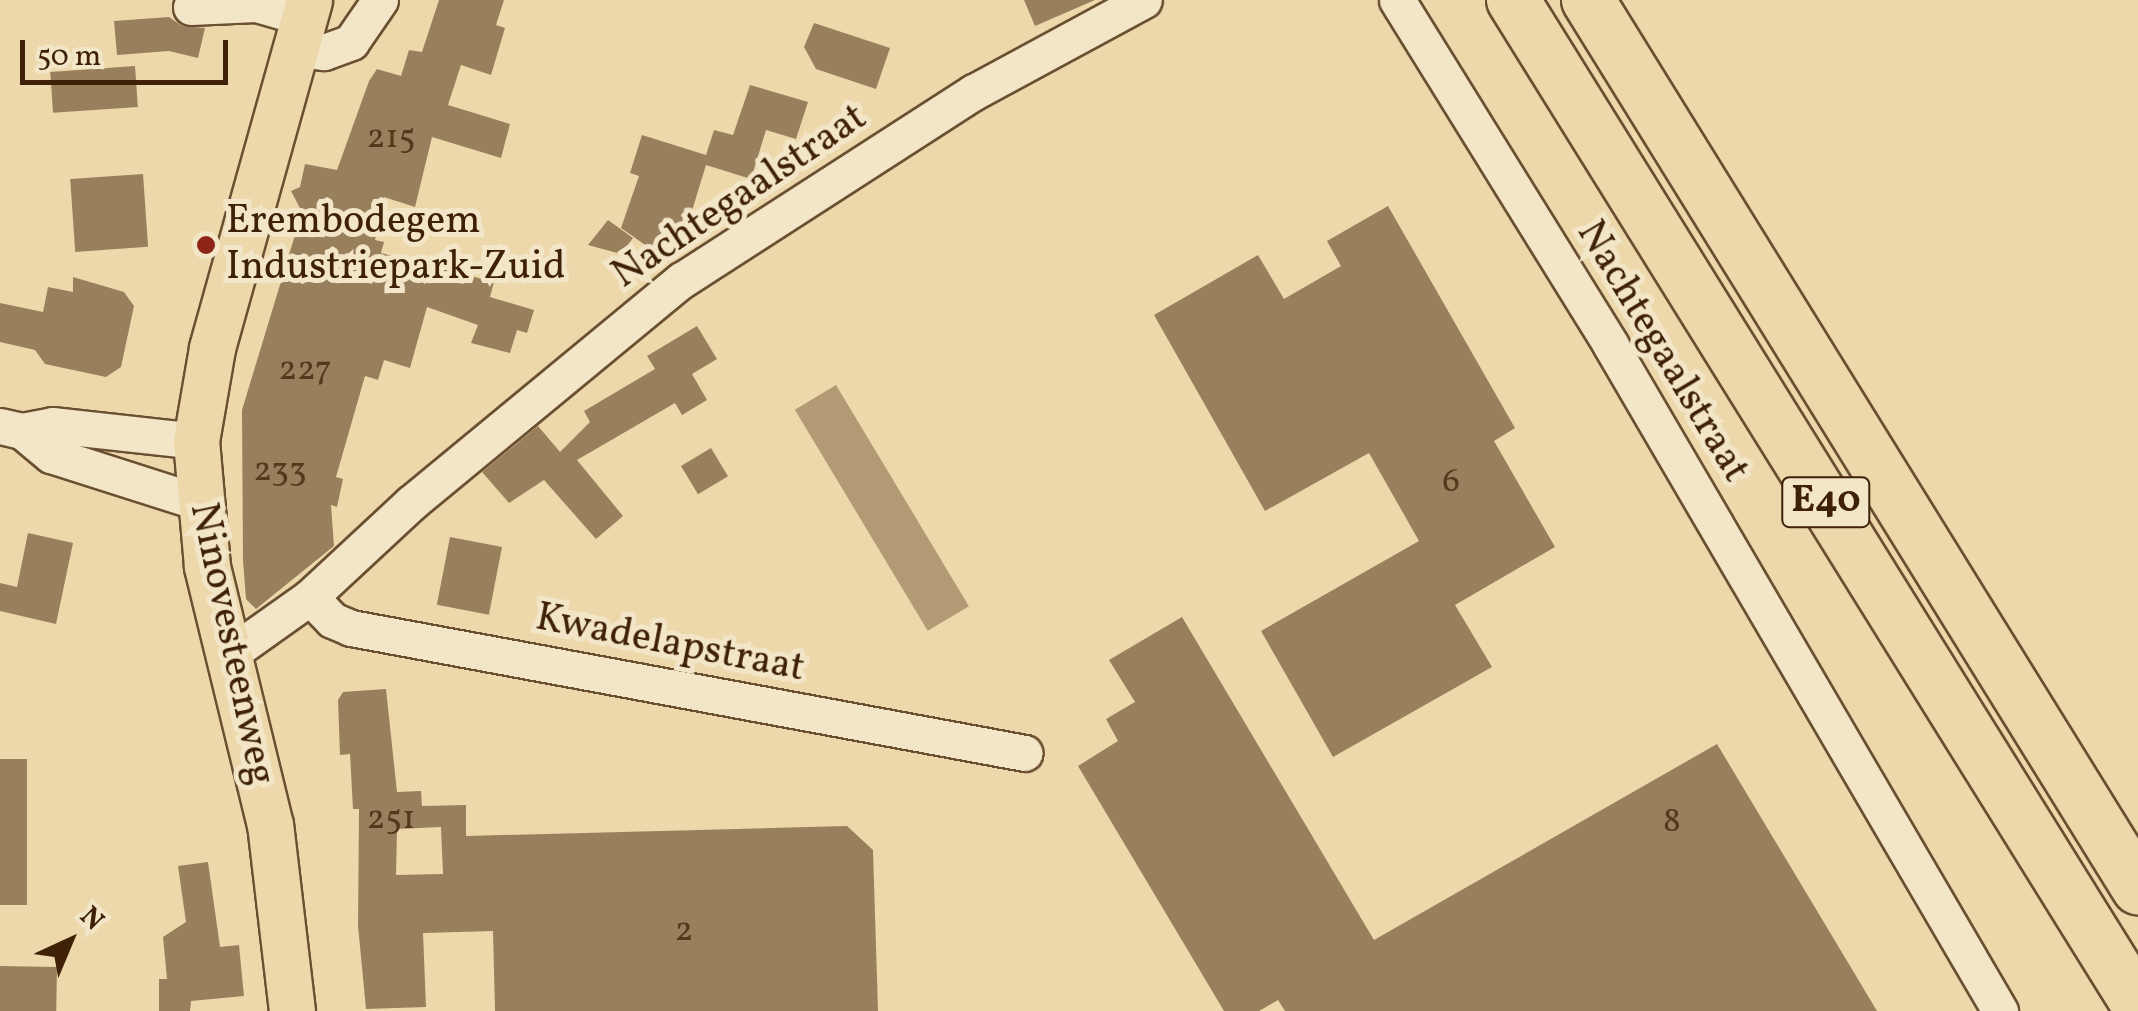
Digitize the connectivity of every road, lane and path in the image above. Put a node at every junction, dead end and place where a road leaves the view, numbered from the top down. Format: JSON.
{"nodes":[{"id":1,"x":380,"y":0,"type":"edge"},
{"id":2,"x":1144,"y":0,"type":"edge"},
{"id":3,"x":1398,"y":0,"type":"edge"},
{"id":4,"x":1513,"y":0,"type":"edge"},
{"id":5,"x":1588,"y":0,"type":"edge"},
{"id":6,"x":190,"y":7,"type":"dead end"},
{"id":7,"x":302,"y":22,"type":"edge"},
{"id":8,"x":11,"y":429,"type":"edge"},
{"id":9,"x":196,"y":441,"type":"junction"},
{"id":10,"x":198,"y":502,"type":"junction"},
{"id":11,"x":310,"y":597,"type":"junction"},
{"id":12,"x":227,"y":656,"type":"junction"},
{"id":13,"x":1024,"y":753,"type":"dead end"},
{"id":14,"x":2138,"y":888,"type":"edge"},
{"id":15,"x":2138,"y":1005,"type":"edge"},
{"id":16,"x":292,"y":1011,"type":"edge"},
{"id":17,"x":2000,"y":1011,"type":"edge"}],
"edges":[{"from":1,"to":7,"type":"street"},
{"from":2,"to":11,"type":"street","name":"Nachtegaalstraat"},
{"from":3,"to":17,"type":"street","name":"Nachtegaalstraat"},
{"from":4,"to":15,"type":"highway","number":"E40"},
{"from":5,"to":14,"type":"highway","number":"E40"},
{"from":6,"to":7,"type":"street"},
{"from":7,"to":9,"type":"main road","name":"Ninovesteenweg"},
{"from":8,"to":9,"type":"street"},
{"from":8,"to":10,"type":"street"},
{"from":9,"to":10,"type":"main road","name":"Ninovesteenweg"},
{"from":10,"to":12,"type":"main road","name":"Ninovesteenweg"},
{"from":11,"to":12,"type":"street","name":"Nachtegaalstraat"},
{"from":11,"to":13,"type":"street","name":"Kwadelapstraat"},
{"from":12,"to":16,"type":"main road","name":"Ninovesteenweg"}]}
